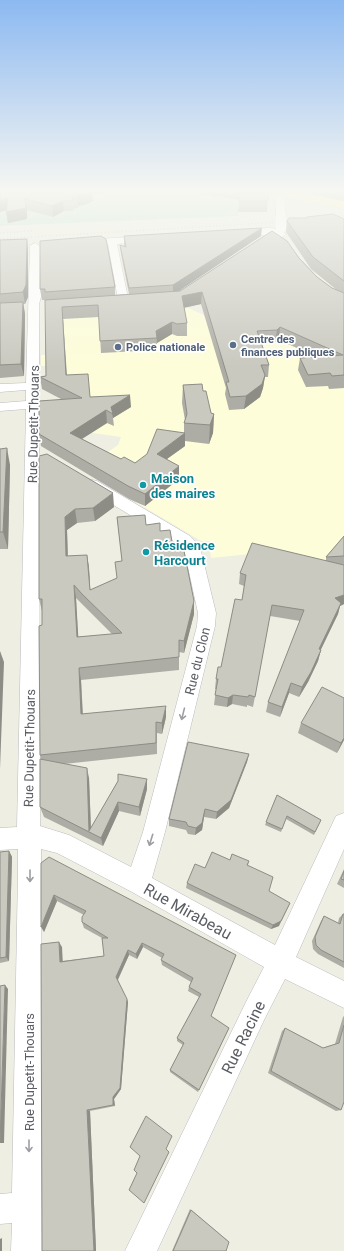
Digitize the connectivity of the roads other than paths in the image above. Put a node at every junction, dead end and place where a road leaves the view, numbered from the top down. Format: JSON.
{"nodes":[{"id":1,"x":39,"y":249,"type":"edge"},
{"id":2,"x":113,"y":249,"type":"edge"},
{"id":3,"x":122,"y":303,"type":"edge"},
{"id":4,"x":38,"y":308,"type":"junction"},
{"id":5,"x":19,"y":309,"type":"edge"},
{"id":6,"x":33,"y":386,"type":"junction"},
{"id":7,"x":0,"y":388,"type":"edge"},
{"id":8,"x":32,"y":405,"type":"junction"},
{"id":9,"x":0,"y":407,"type":"edge"},
{"id":10,"x":81,"y":478,"type":"edge"},
{"id":11,"x":344,"y":824,"type":"edge"},
{"id":12,"x":29,"y":837,"type":"junction"},
{"id":13,"x":0,"y":839,"type":"edge"},
{"id":14,"x":140,"y":884,"type":"junction"},
{"id":15,"x":281,"y":962,"type":"junction"},
{"id":16,"x":344,"y":995,"type":"edge"},
{"id":17,"x":14,"y":1207,"type":"edge"},
{"id":18,"x":27,"y":1251,"type":"edge"},
{"id":19,"x":141,"y":1251,"type":"edge"}],
"edges":[{"from":1,"to":4,"type":"street","name":"Rue Dupetit-Thouars"},
{"from":2,"to":3,"type":"street"},
{"from":4,"to":5,"type":"street"},
{"from":4,"to":6,"type":"street","name":"Rue Dupetit-Thouars"},
{"from":6,"to":7,"type":"street"},
{"from":6,"to":8,"type":"street","name":"Rue Dupetit-Thouars"},
{"from":8,"to":9,"type":"street"},
{"from":8,"to":12,"type":"street","name":"Rue Dupetit-Thouars"},
{"from":10,"to":14,"type":"street","name":"Rue du Clon","one_way":true},
{"from":11,"to":15,"type":"street","name":"Rue Racine"},
{"from":12,"to":13,"type":"street","name":"Rue Mirabeau"},
{"from":12,"to":14,"type":"street","name":"Rue Mirabeau"},
{"from":12,"to":17,"type":"street","name":"Rue Dupetit-Thouars","one_way":true},
{"from":14,"to":15,"type":"street","name":"Rue Mirabeau"},
{"from":15,"to":16,"type":"street","name":"Rue Mirabeau"},
{"from":15,"to":19,"type":"street","name":"Rue Racine"},
{"from":17,"to":18,"type":"street","name":"Rue Dupetit-Thouars"}]}
